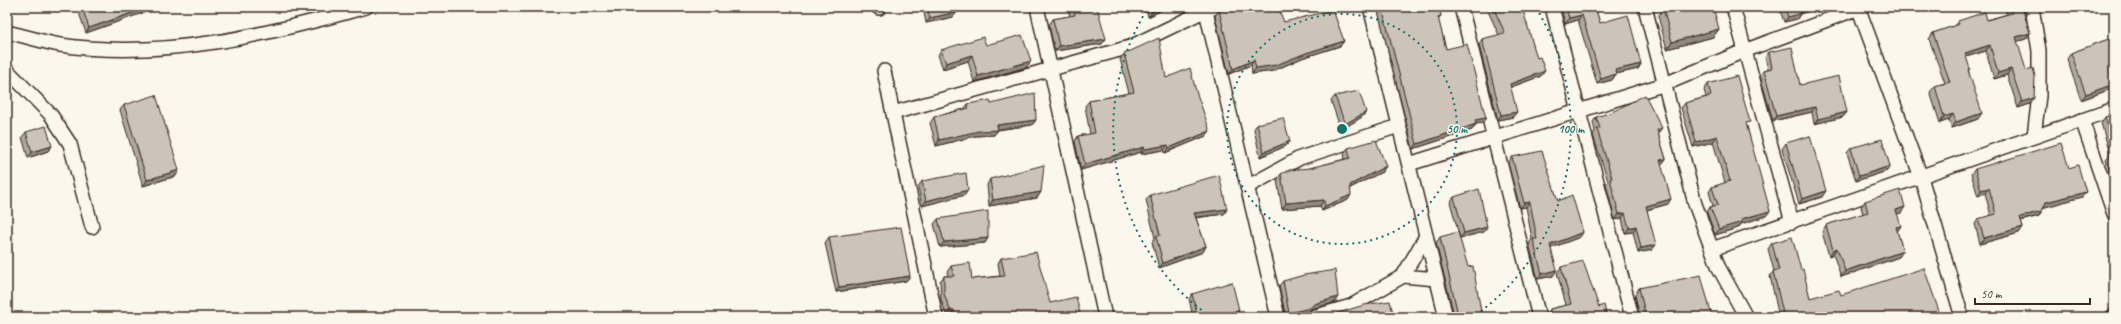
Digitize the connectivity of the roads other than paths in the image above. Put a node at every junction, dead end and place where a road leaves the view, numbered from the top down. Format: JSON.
{"nodes":[{"id":1,"x":366,"y":7,"type":"edge"},
{"id":2,"x":1037,"y":7,"type":"edge"},
{"id":3,"x":1370,"y":7,"type":"edge"},
{"id":4,"x":1461,"y":7,"type":"edge"},
{"id":5,"x":1552,"y":7,"type":"edge"},
{"id":6,"x":1645,"y":7,"type":"edge"},
{"id":7,"x":1733,"y":7,"type":"edge"},
{"id":8,"x":1860,"y":7,"type":"edge"},
{"id":9,"x":2032,"y":7,"type":"edge"},
{"id":10,"x":1209,"y":8,"type":"edge"},
{"id":11,"x":7,"y":32,"type":"edge"},
{"id":12,"x":1744,"y":52,"type":"junction"},
{"id":13,"x":1051,"y":69,"type":"junction"},
{"id":14,"x":7,"y":70,"type":"edge"},
{"id":15,"x":884,"y":71,"type":"dead end"},
{"id":16,"x":1665,"y":84,"type":"junction"},
{"id":17,"x":2114,"y":109,"type":"edge"},
{"id":18,"x":1578,"y":111,"type":"junction"},
{"id":19,"x":893,"y":113,"type":"junction"},
{"id":20,"x":2082,"y":120,"type":"junction"},
{"id":21,"x":1399,"y":126,"type":"junction"},
{"id":22,"x":2034,"y":136,"type":"junction"},
{"id":23,"x":1493,"y":139,"type":"junction"},
{"id":24,"x":1409,"y":164,"type":"junction"},
{"id":25,"x":1921,"y":177,"type":"junction"},
{"id":26,"x":1247,"y":187,"type":"junction"},
{"id":27,"x":2114,"y":214,"type":"edge"},
{"id":28,"x":1792,"y":222,"type":"junction"},
{"id":29,"x":92,"y":227,"type":"dead end"},
{"id":30,"x":1426,"y":236,"type":"junction"},
{"id":31,"x":1712,"y":249,"type":"junction"},
{"id":32,"x":1403,"y":276,"type":"junction"},
{"id":33,"x":1436,"y":279,"type":"junction"},
{"id":34,"x":936,"y":317,"type":"edge"},
{"id":35,"x":1105,"y":317,"type":"edge"},
{"id":36,"x":1278,"y":317,"type":"edge"},
{"id":37,"x":1313,"y":317,"type":"edge"},
{"id":38,"x":1446,"y":317,"type":"edge"},
{"id":39,"x":1539,"y":317,"type":"edge"},
{"id":40,"x":1632,"y":317,"type":"edge"},
{"id":41,"x":1746,"y":317,"type":"edge"},
{"id":42,"x":1962,"y":317,"type":"edge"}],
"edges":[{"from":1,"to":11,"type":"street"},
{"from":2,"to":13,"type":"street"},
{"from":3,"to":21,"type":"street"},
{"from":4,"to":23,"type":"street"},
{"from":5,"to":18,"type":"street"},
{"from":6,"to":16,"type":"street"},
{"from":7,"to":12,"type":"street"},
{"from":8,"to":12,"type":"street"},
{"from":8,"to":25,"type":"street"},
{"from":9,"to":22,"type":"street"},
{"from":10,"to":13,"type":"street"},
{"from":10,"to":26,"type":"street"},
{"from":12,"to":16,"type":"street"},
{"from":12,"to":28,"type":"street"},
{"from":13,"to":19,"type":"street"},
{"from":13,"to":35,"type":"street"},
{"from":14,"to":29,"type":"street"},
{"from":15,"to":19,"type":"street"},
{"from":16,"to":18,"type":"street"},
{"from":16,"to":31,"type":"street"},
{"from":17,"to":20,"type":"street"},
{"from":18,"to":23,"type":"street"},
{"from":18,"to":40,"type":"street"},
{"from":19,"to":34,"type":"street"},
{"from":20,"to":22,"type":"street"},
{"from":20,"to":27,"type":"street"},
{"from":21,"to":24,"type":"street"},
{"from":21,"to":26,"type":"street"},
{"from":22,"to":25,"type":"street"},
{"from":23,"to":24,"type":"street"},
{"from":23,"to":39,"type":"street"},
{"from":24,"to":30,"type":"street"},
{"from":25,"to":28,"type":"street"},
{"from":25,"to":42,"type":"street"},
{"from":26,"to":36,"type":"street"},
{"from":28,"to":31,"type":"street"},
{"from":30,"to":32,"type":"street"},
{"from":30,"to":33,"type":"street"},
{"from":31,"to":41,"type":"street"},
{"from":32,"to":33,"type":"street"},
{"from":32,"to":37,"type":"street"},
{"from":33,"to":38,"type":"street"}]}
